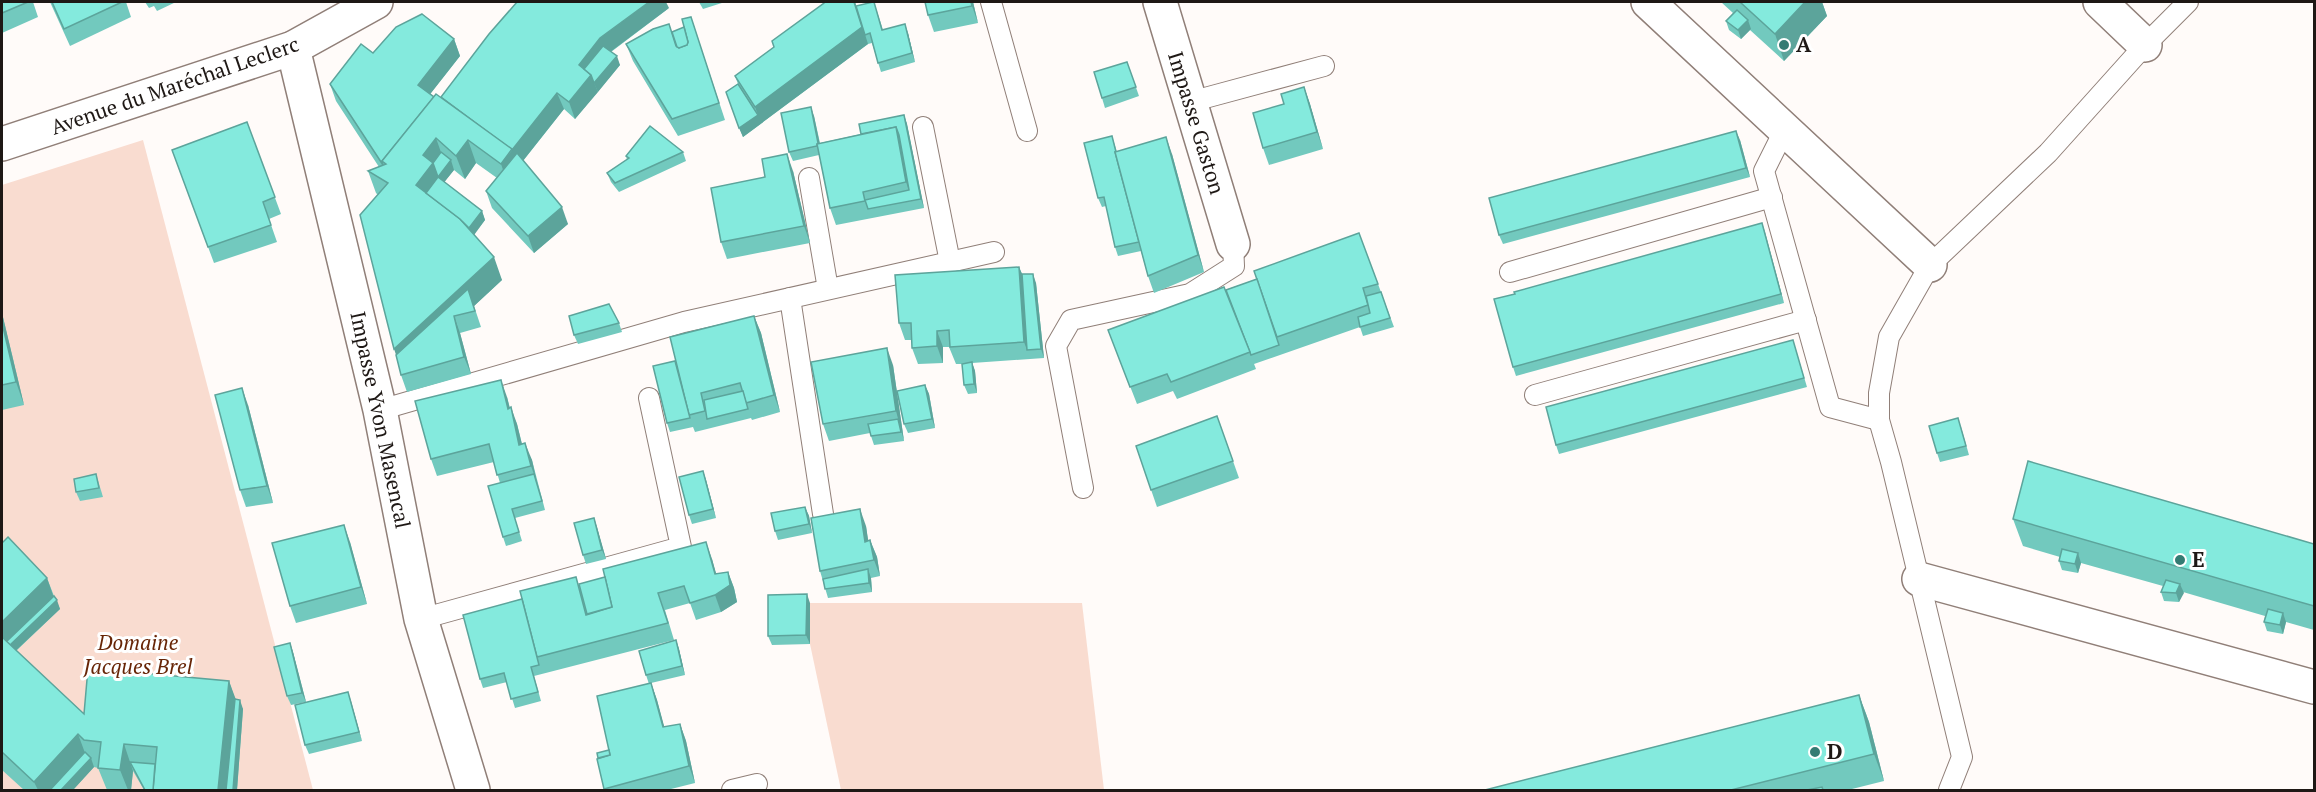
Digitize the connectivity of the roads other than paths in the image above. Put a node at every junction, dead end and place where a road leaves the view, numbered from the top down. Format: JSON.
{"nodes":[{"id":1,"x":376,"y":2,"type":"edge"},
{"id":2,"x":991,"y":2,"type":"edge"},
{"id":3,"x":1160,"y":2,"type":"edge"},
{"id":4,"x":1648,"y":2,"type":"edge"},
{"id":5,"x":2100,"y":2,"type":"edge"},
{"id":6,"x":2188,"y":2,"type":"edge"},
{"id":7,"x":2145,"y":45,"type":"junction"},
{"id":8,"x":293,"y":48,"type":"junction"},
{"id":9,"x":1324,"y":66,"type":"dead end"},
{"id":10,"x":1190,"y":102,"type":"junction"},
{"id":11,"x":923,"y":127,"type":"dead end"},
{"id":12,"x":1785,"y":129,"type":"junction"},
{"id":13,"x":1027,"y":131,"type":"dead end"},
{"id":14,"x":2,"y":144,"type":"edge"},
{"id":15,"x":809,"y":178,"type":"dead end"},
{"id":16,"x":1772,"y":197,"type":"junction"},
{"id":17,"x":1233,"y":244,"type":"joint"},
{"id":18,"x":994,"y":252,"type":"dead end"},
{"id":19,"x":950,"y":262,"type":"junction"},
{"id":20,"x":1930,"y":265,"type":"junction"},
{"id":21,"x":1510,"y":272,"type":"dead end"},
{"id":22,"x":828,"y":289,"type":"junction"},
{"id":23,"x":790,"y":298,"type":"junction"},
{"id":24,"x":1806,"y":320,"type":"junction"},
{"id":25,"x":1534,"y":395,"type":"dead end"},
{"id":26,"x":649,"y":398,"type":"dead end"},
{"id":27,"x":380,"y":410,"type":"junction"},
{"id":28,"x":1879,"y":420,"type":"junction"},
{"id":29,"x":1083,"y":488,"type":"dead end"},
{"id":30,"x":823,"y":514,"type":"edge"},
{"id":31,"x":1919,"y":579,"type":"junction"},
{"id":32,"x":421,"y":619,"type":"junction"},
{"id":33,"x":2314,"y":687,"type":"edge"},
{"id":34,"x":757,"y":784,"type":"dead end"},
{"id":35,"x":473,"y":790,"type":"edge"},
{"id":36,"x":732,"y":790,"type":"edge"},
{"id":37,"x":1949,"y":790,"type":"edge"}],
"edges":[{"from":1,"to":8,"type":"street","name":"Avenue du Maréchal Leclerc"},
{"from":2,"to":13,"type":"lane"},
{"from":3,"to":10,"type":"street","name":"Impasse Gaston"},
{"from":4,"to":12,"type":"street"},
{"from":5,"to":7,"type":"street"},
{"from":6,"to":7,"type":"lane"},
{"from":7,"to":20,"type":"lane"},
{"from":8,"to":14,"type":"street","name":"Avenue du Maréchal Leclerc"},
{"from":8,"to":27,"type":"street","name":"Impasse Yvon Masencal"},
{"from":9,"to":10,"type":"lane"},
{"from":10,"to":17,"type":"street","name":"Impasse Gaston"},
{"from":11,"to":19,"type":"lane"},
{"from":12,"to":16,"type":"lane"},
{"from":12,"to":20,"type":"street"},
{"from":15,"to":22,"type":"lane"},
{"from":16,"to":21,"type":"lane"},
{"from":16,"to":24,"type":"lane"},
{"from":17,"to":29,"type":"lane"},
{"from":18,"to":19,"type":"lane"},
{"from":19,"to":22,"type":"lane"},
{"from":20,"to":28,"type":"lane"},
{"from":22,"to":23,"type":"lane"},
{"from":23,"to":27,"type":"lane"},
{"from":23,"to":30,"type":"lane"},
{"from":24,"to":25,"type":"lane"},
{"from":24,"to":28,"type":"lane"},
{"from":26,"to":32,"type":"lane"},
{"from":27,"to":32,"type":"street","name":"Impasse Yvon Masencal"},
{"from":28,"to":31,"type":"lane"},
{"from":31,"to":33,"type":"street"},
{"from":31,"to":37,"type":"lane"},
{"from":32,"to":35,"type":"street","name":"Impasse Yvon Masencal"},
{"from":34,"to":36,"type":"lane"}]}
